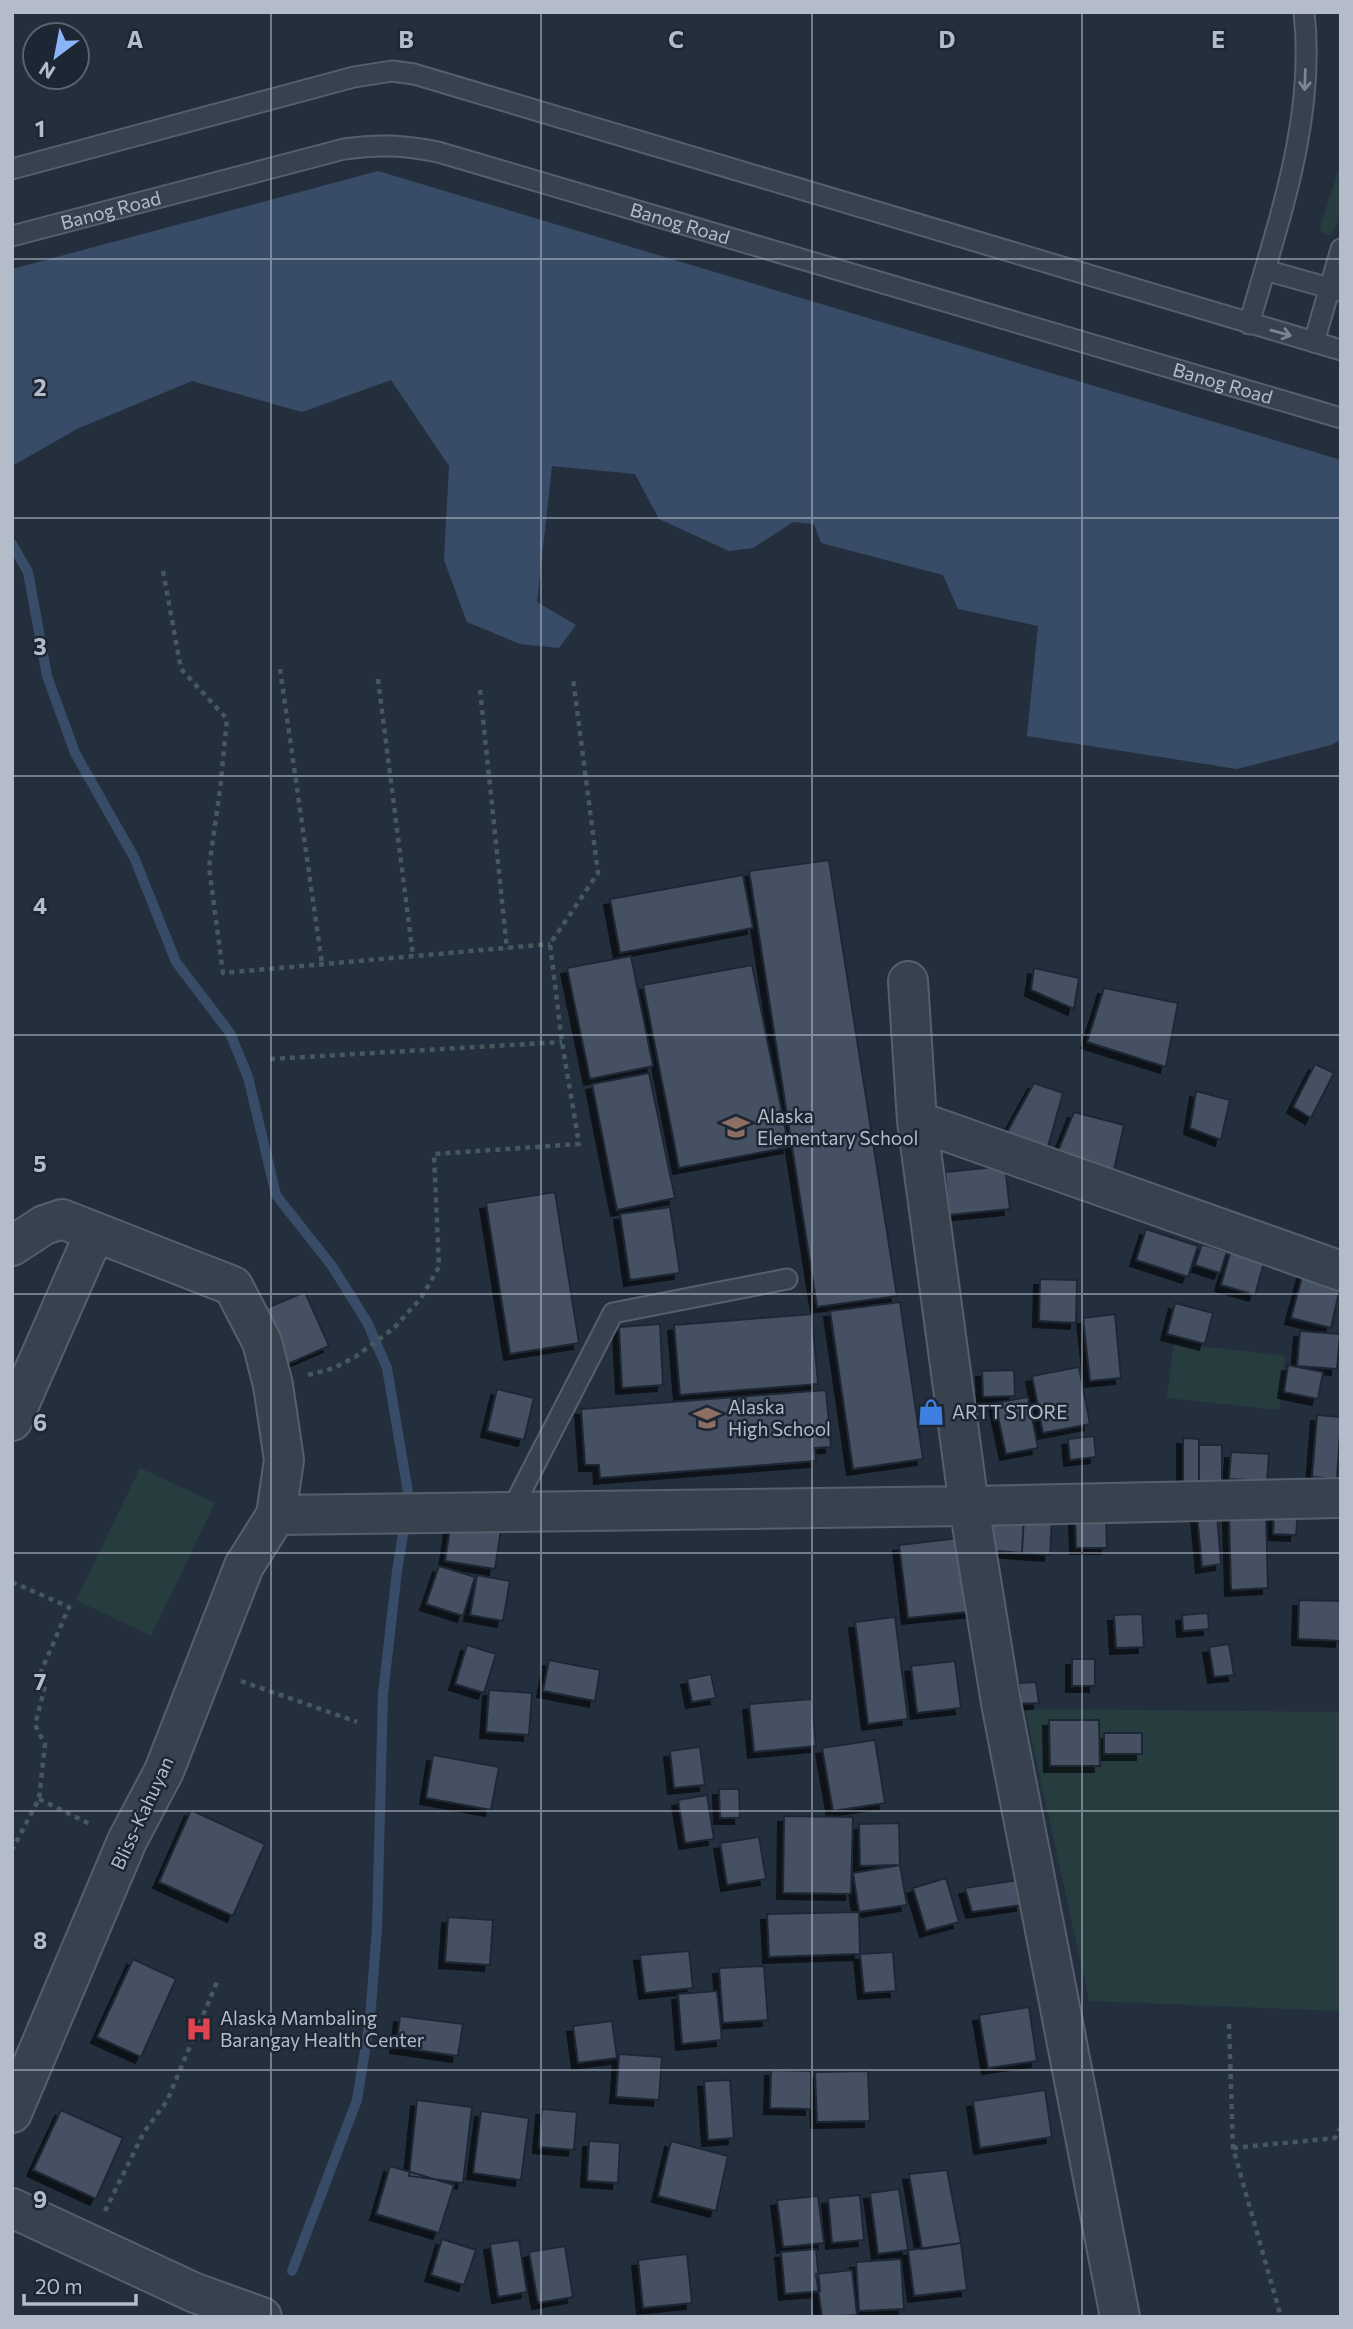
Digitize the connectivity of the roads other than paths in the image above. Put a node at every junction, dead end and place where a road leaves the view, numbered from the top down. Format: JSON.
{"nodes":[{"id":1,"x":1304,"y":12,"type":"edge"},
{"id":2,"x":12,"y":169,"type":"edge"},
{"id":3,"x":12,"y":236,"type":"edge"},
{"id":4,"x":1341,"y":249,"type":"edge"},
{"id":5,"x":1265,"y":270,"type":"junction"},
{"id":6,"x":1335,"y":289,"type":"edge"},
{"id":7,"x":1249,"y":324,"type":"junction"},
{"id":8,"x":1314,"y":342,"type":"junction"},
{"id":9,"x":1341,"y":350,"type":"edge"},
{"id":10,"x":1341,"y":418,"type":"edge"},
{"id":11,"x":908,"y":981,"type":"dead end"},
{"id":12,"x":917,"y":1121,"type":"junction"},
{"id":13,"x":95,"y":1232,"type":"junction"},
{"id":14,"x":12,"y":1246,"type":"edge"},
{"id":15,"x":1341,"y":1270,"type":"edge"},
{"id":16,"x":787,"y":1279,"type":"dead end"},
{"id":17,"x":12,"y":1421,"type":"edge"},
{"id":18,"x":1341,"y":1498,"type":"edge"},
{"id":19,"x":969,"y":1506,"type":"junction"},
{"id":20,"x":510,"y":1513,"type":"junction"},
{"id":21,"x":276,"y":1515,"type":"junction"},
{"id":22,"x":12,"y":2113,"type":"edge"},
{"id":23,"x":12,"y":2208,"type":"edge"},
{"id":24,"x":262,"y":2317,"type":"edge"},
{"id":25,"x":1120,"y":2317,"type":"edge"}],
"edges":[{"from":1,"to":5,"type":"lane","one_way":true},
{"from":2,"to":7,"type":"lane"},
{"from":3,"to":10,"type":"lane","name":"Banog Road"},
{"from":4,"to":6,"type":"lane"},
{"from":5,"to":6,"type":"lane"},
{"from":5,"to":7,"type":"lane"},
{"from":6,"to":8,"type":"lane"},
{"from":7,"to":8,"type":"lane","one_way":true},
{"from":8,"to":9,"type":"lane"},
{"from":11,"to":12,"type":"street"},
{"from":12,"to":15,"type":"street"},
{"from":12,"to":19,"type":"street"},
{"from":13,"to":14,"type":"street"},
{"from":13,"to":17,"type":"street"},
{"from":13,"to":21,"type":"street"},
{"from":16,"to":20,"type":"lane"},
{"from":18,"to":19,"type":"street"},
{"from":19,"to":20,"type":"street"},
{"from":19,"to":25,"type":"street"},
{"from":20,"to":21,"type":"street"},
{"from":21,"to":22,"type":"street","name":"Bliss-Kahuyan"},
{"from":23,"to":24,"type":"street"}]}
